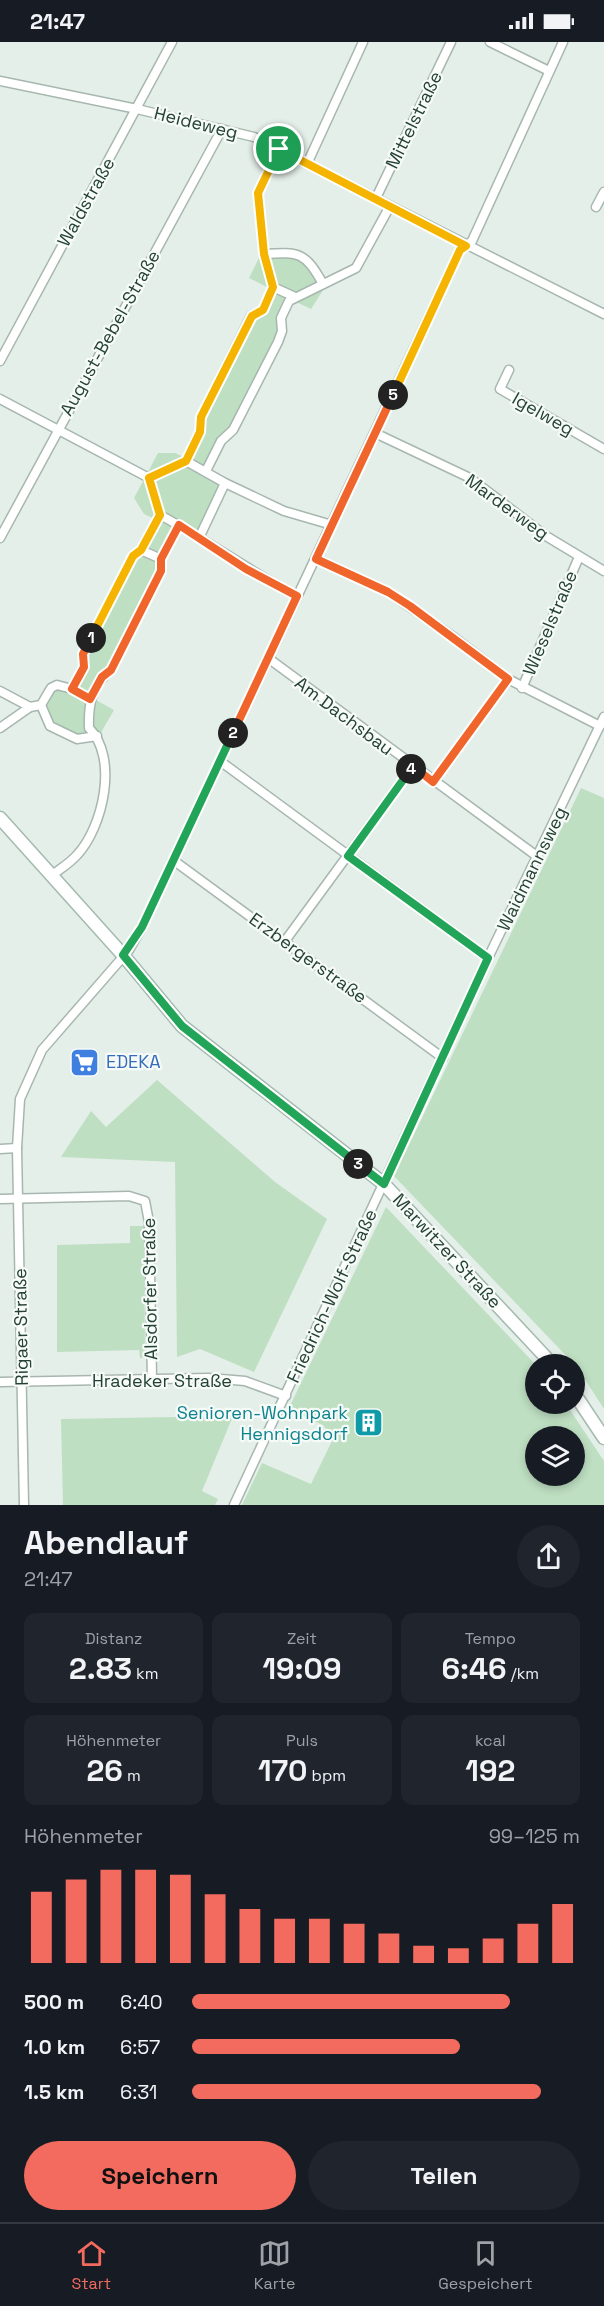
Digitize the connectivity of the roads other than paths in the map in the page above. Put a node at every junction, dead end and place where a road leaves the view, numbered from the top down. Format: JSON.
{"nodes":[{"id":1,"x":172,"y":42,"type":"edge"},
{"id":2,"x":363,"y":42,"type":"edge"},
{"id":3,"x":451,"y":42,"type":"edge"},
{"id":4,"x":490,"y":42,"type":"edge"},
{"id":5,"x":562,"y":42,"type":"edge"},
{"id":6,"x":549,"y":71,"type":"junction"},
{"id":7,"x":0,"y":81,"type":"edge"},
{"id":8,"x":137,"y":109,"type":"junction"},
{"id":9,"x":222,"y":129,"type":"junction"},
{"id":10,"x":279,"y":149,"type":"junction"},
{"id":11,"x":307,"y":164,"type":"junction"},
{"id":12,"x":604,"y":192,"type":"edge"},
{"id":13,"x":376,"y":198,"type":"junction"},
{"id":14,"x":390,"y":206,"type":"junction"},
{"id":15,"x":596,"y":207,"type":"dead end"},
{"id":16,"x":466,"y":246,"type":"junction"},
{"id":17,"x":264,"y":254,"type":"junction"},
{"id":18,"x":323,"y":284,"type":"junction"},
{"id":19,"x":273,"y":287,"type":"junction"},
{"id":20,"x":295,"y":297,"type":"junction"},
{"id":21,"x":604,"y":314,"type":"edge"},
{"id":22,"x":0,"y":361,"type":"edge"},
{"id":23,"x":509,"y":370,"type":"dead end"},
{"id":24,"x":0,"y":399,"type":"edge"},
{"id":25,"x":57,"y":429,"type":"junction"},
{"id":26,"x":375,"y":433,"type":"junction"},
{"id":27,"x":604,"y":449,"type":"edge"},
{"id":28,"x":186,"y":461,"type":"junction"},
{"id":29,"x":206,"y":471,"type":"junction"},
{"id":30,"x":149,"y":478,"type":"junction"},
{"id":31,"x":225,"y":483,"type":"junction"},
{"id":32,"x":160,"y":515,"type":"junction"},
{"id":33,"x":179,"y":525,"type":"junction"},
{"id":34,"x":332,"y":525,"type":"junction"},
{"id":35,"x":200,"y":536,"type":"junction"},
{"id":36,"x":0,"y":538,"type":"edge"},
{"id":37,"x":141,"y":550,"type":"junction"},
{"id":38,"x":579,"y":557,"type":"junction"},
{"id":39,"x":161,"y":559,"type":"junction"},
{"id":40,"x":316,"y":559,"type":"junction"},
{"id":41,"x":604,"y":571,"type":"edge"},
{"id":42,"x":297,"y":596,"type":"junction"},
{"id":43,"x":268,"y":658,"type":"junction"},
{"id":44,"x":508,"y":679,"type":"junction"},
{"id":45,"x":522,"y":688,"type":"junction"},
{"id":46,"x":72,"y":689,"type":"junction"},
{"id":47,"x":0,"y":691,"type":"edge"},
{"id":48,"x":90,"y":699,"type":"junction"},
{"id":49,"x":41,"y":705,"type":"junction"},
{"id":50,"x":30,"y":707,"type":"junction"},
{"id":51,"x":602,"y":722,"type":"edge"},
{"id":52,"x":0,"y":728,"type":"edge"},
{"id":53,"x":97,"y":736,"type":"junction"},
{"id":54,"x":220,"y":761,"type":"junction"},
{"id":55,"x":413,"y":766,"type":"junction"},
{"id":56,"x":433,"y":782,"type":"junction"},
{"id":57,"x":0,"y":818,"type":"edge"},
{"id":58,"x":348,"y":856,"type":"junction"},
{"id":59,"x":538,"y":857,"type":"junction"},
{"id":60,"x":173,"y":860,"type":"junction"},
{"id":61,"x":51,"y":876,"type":"junction"},
{"id":62,"x":285,"y":941,"type":"junction"},
{"id":63,"x":123,"y":955,"type":"junction"},
{"id":64,"x":488,"y":958,"type":"junction"},
{"id":65,"x":443,"y":1058,"type":"junction"},
{"id":66,"x":17,"y":1148,"type":"junction"},
{"id":67,"x":0,"y":1149,"type":"edge"},
{"id":68,"x":384,"y":1184,"type":"junction"},
{"id":69,"x":18,"y":1198,"type":"junction"},
{"id":70,"x":0,"y":1199,"type":"edge"},
{"id":71,"x":543,"y":1354,"type":"edge"},
{"id":72,"x":152,"y":1379,"type":"junction"},
{"id":73,"x":0,"y":1382,"type":"edge"},
{"id":74,"x":22,"y":1382,"type":"junction"},
{"id":75,"x":286,"y":1396,"type":"junction"},
{"id":76,"x":585,"y":1410,"type":"edge"},
{"id":77,"x":604,"y":1438,"type":"edge"},
{"id":78,"x":24,"y":1505,"type":"edge"},
{"id":79,"x":234,"y":1505,"type":"edge"}],
"edges":[{"from":1,"to":8,"type":"street","name":"Waldstraße"},
{"from":2,"to":11,"type":"street"},
{"from":3,"to":13,"type":"street","name":"Mittelstraße"},
{"from":4,"to":6,"type":"street"},
{"from":5,"to":6,"type":"street","name":"Rigaer Straße"},
{"from":6,"to":16,"type":"street","name":"Rigaer Straße"},
{"from":7,"to":8,"type":"street","name":"Heideweg"},
{"from":8,"to":9,"type":"street","name":"Heideweg"},
{"from":8,"to":22,"type":"street","name":"Waldstraße"},
{"from":9,"to":10,"type":"street","name":"Heideweg"},
{"from":9,"to":25,"type":"street","name":"August-Bebel-Straße"},
{"from":10,"to":11,"type":"street","name":"Heideweg"},
{"from":10,"to":17,"type":"street"},
{"from":11,"to":13,"type":"street","name":"Heideweg"},
{"from":12,"to":15,"type":"street"},
{"from":13,"to":14,"type":"street","name":"Heideweg"},
{"from":14,"to":16,"type":"street","name":"Heideweg"},
{"from":14,"to":18,"type":"street"},
{"from":16,"to":21,"type":"street","name":"Heideweg"},
{"from":16,"to":26,"type":"street","name":"Rigaer Straße"},
{"from":17,"to":18,"type":"street"},
{"from":17,"to":19,"type":"street"},
{"from":18,"to":20,"type":"street"},
{"from":19,"to":20,"type":"street"},
{"from":19,"to":28,"type":"street"},
{"from":20,"to":29,"type":"street"},
{"from":23,"to":27,"type":"street","name":"Igelweg"},
{"from":24,"to":25,"type":"street"},
{"from":25,"to":30,"type":"street"},
{"from":25,"to":36,"type":"street","name":"August-Bebel-Straße"},
{"from":26,"to":34,"type":"street","name":"Rigaer Straße"},
{"from":26,"to":38,"type":"street","name":"Marderweg"},
{"from":28,"to":29,"type":"street"},
{"from":28,"to":30,"type":"street"},
{"from":29,"to":31,"type":"street"},
{"from":30,"to":32,"type":"street"},
{"from":31,"to":34,"type":"street"},
{"from":31,"to":35,"type":"street"},
{"from":32,"to":33,"type":"street"},
{"from":32,"to":37,"type":"street"},
{"from":33,"to":35,"type":"street"},
{"from":33,"to":39,"type":"street"},
{"from":34,"to":40,"type":"street","name":"Rigaer Straße"},
{"from":35,"to":42,"type":"street"},
{"from":37,"to":39,"type":"street"},
{"from":37,"to":46,"type":"street"},
{"from":38,"to":41,"type":"street","name":"Marderweg"},
{"from":38,"to":45,"type":"street","name":"Wieselstraße"},
{"from":39,"to":48,"type":"street"},
{"from":40,"to":42,"type":"street","name":"Rigaer Straße"},
{"from":40,"to":44,"type":"street"},
{"from":42,"to":43,"type":"street","name":"Rigaer Straße"},
{"from":43,"to":54,"type":"street","name":"Rigaer Straße"},
{"from":43,"to":55,"type":"street","name":"Am Dachsbau"},
{"from":44,"to":45,"type":"street"},
{"from":44,"to":56,"type":"street"},
{"from":45,"to":51,"type":"street"},
{"from":46,"to":48,"type":"street"},
{"from":46,"to":49,"type":"street"},
{"from":47,"to":50,"type":"street"},
{"from":48,"to":53,"type":"street"},
{"from":49,"to":50,"type":"street"},
{"from":49,"to":53,"type":"street"},
{"from":50,"to":52,"type":"street"},
{"from":51,"to":59,"type":"street","name":"Waidmannsweg"},
{"from":53,"to":61,"type":"street"},
{"from":54,"to":58,"type":"street"},
{"from":54,"to":60,"type":"street","name":"Rigaer Straße"},
{"from":55,"to":56,"type":"street","name":"Am Dachsbau"},
{"from":55,"to":58,"type":"street"},
{"from":56,"to":59,"type":"street","name":"Am Dachsbau"},
{"from":57,"to":61,"type":"main road","name":"Marwitzer Straße"},
{"from":58,"to":62,"type":"street"},
{"from":58,"to":64,"type":"street"},
{"from":59,"to":64,"type":"street","name":"Waidmannsweg"},
{"from":60,"to":62,"type":"street","name":"Erzbergerstraße"},
{"from":60,"to":63,"type":"street","name":"Rigaer Straße"},
{"from":61,"to":63,"type":"main road","name":"Marwitzer Straße"},
{"from":62,"to":65,"type":"street","name":"Erzbergerstraße"},
{"from":63,"to":66,"type":"street","name":"Rigaer Straße"},
{"from":63,"to":68,"type":"main road","name":"Marwitzer Straße"},
{"from":64,"to":65,"type":"street","name":"Waidmannsweg"},
{"from":65,"to":68,"type":"street","name":"Waidmannsweg"},
{"from":66,"to":67,"type":"street"},
{"from":66,"to":69,"type":"street","name":"Rigaer Straße"},
{"from":68,"to":71,"type":"main road","name":"Marwitzer Straße"},
{"from":68,"to":75,"type":"street","name":"Friedrich-Wolf-Straße"},
{"from":69,"to":70,"type":"street","name":"Alsdorfer Straße"},
{"from":69,"to":72,"type":"street","name":"Alsdorfer Straße"},
{"from":69,"to":74,"type":"street","name":"Rigaer Straße"},
{"from":72,"to":74,"type":"street","name":"Hradeker Straße"},
{"from":72,"to":75,"type":"street","name":"Hradeker Straße"},
{"from":73,"to":74,"type":"street","name":"Hradeker Straße"},
{"from":74,"to":78,"type":"street","name":"Rigaer Straße"},
{"from":75,"to":79,"type":"street","name":"Friedrich-Wolf-Straße"},
{"from":76,"to":77,"type":"main road"}]}
